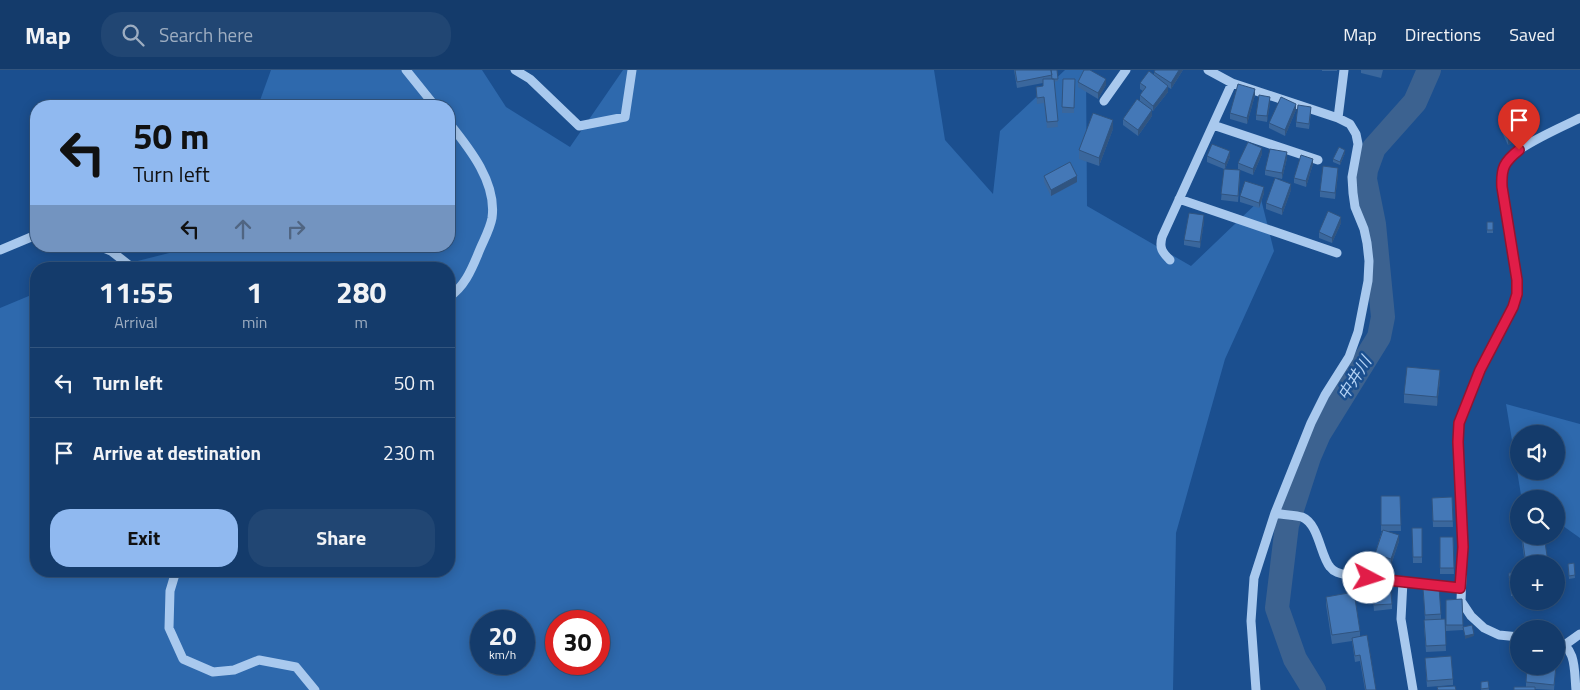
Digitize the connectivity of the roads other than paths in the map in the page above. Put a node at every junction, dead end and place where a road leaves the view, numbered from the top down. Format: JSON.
{"nodes":[{"id":1,"x":406,"y":70,"type":"edge"},
{"id":2,"x":515,"y":70,"type":"edge"},
{"id":3,"x":632,"y":70,"type":"edge"},
{"id":4,"x":1126,"y":70,"type":"edge"},
{"id":5,"x":1208,"y":70,"type":"edge"},
{"id":6,"x":1344,"y":70,"type":"edge"},
{"id":7,"x":1232,"y":83,"type":"junction"},
{"id":8,"x":430,"y":100,"type":"edge"},
{"id":9,"x":1104,"y":100,"type":"dead end"},
{"id":10,"x":1338,"y":118,"type":"junction"},
{"id":11,"x":1580,"y":118,"type":"edge"},
{"id":12,"x":1213,"y":125,"type":"junction"},
{"id":13,"x":455,"y":132,"type":"edge"},
{"id":14,"x":1318,"y":160,"type":"dead end"},
{"id":15,"x":1179,"y":199,"type":"junction"},
{"id":16,"x":30,"y":238,"type":"edge"},
{"id":17,"x":0,"y":250,"type":"edge"},
{"id":18,"x":112,"y":252,"type":"edge"},
{"id":19,"x":1337,"y":253,"type":"dead end"},
{"id":20,"x":1170,"y":260,"type":"dead end"},
{"id":21,"x":125,"y":262,"type":"edge"},
{"id":22,"x":455,"y":293,"type":"edge"},
{"id":23,"x":1280,"y":514,"type":"junction"},
{"id":24,"x":174,"y":577,"type":"edge"},
{"id":25,"x":1403,"y":581,"type":"junction"},
{"id":26,"x":1460,"y":588,"type":"junction"},
{"id":27,"x":1580,"y":634,"type":"edge"},
{"id":28,"x":1510,"y":636,"type":"edge"},
{"id":29,"x":1566,"y":644,"type":"joint"},
{"id":30,"x":315,"y":690,"type":"edge"},
{"id":31,"x":1256,"y":690,"type":"edge"},
{"id":32,"x":1413,"y":690,"type":"edge"},
{"id":33,"x":1576,"y":690,"type":"edge"}],
"edges":[{"from":1,"to":8,"type":"street"},
{"from":2,"to":3,"type":"street"},
{"from":4,"to":9,"type":"street"},
{"from":5,"to":7,"type":"street"},
{"from":6,"to":10,"type":"street"},
{"from":7,"to":10,"type":"street"},
{"from":7,"to":12,"type":"street"},
{"from":10,"to":23,"type":"street"},
{"from":11,"to":26,"type":"street"},
{"from":12,"to":14,"type":"street"},
{"from":12,"to":15,"type":"street"},
{"from":13,"to":22,"type":"street"},
{"from":15,"to":19,"type":"street"},
{"from":15,"to":20,"type":"street"},
{"from":16,"to":17,"type":"street"},
{"from":18,"to":21,"type":"street"},
{"from":23,"to":25,"type":"street"},
{"from":23,"to":31,"type":"street"},
{"from":24,"to":30,"type":"street"},
{"from":25,"to":26,"type":"street"},
{"from":25,"to":32,"type":"street"},
{"from":26,"to":28,"type":"street"},
{"from":27,"to":29,"type":"street"},
{"from":29,"to":33,"type":"street"}]}
